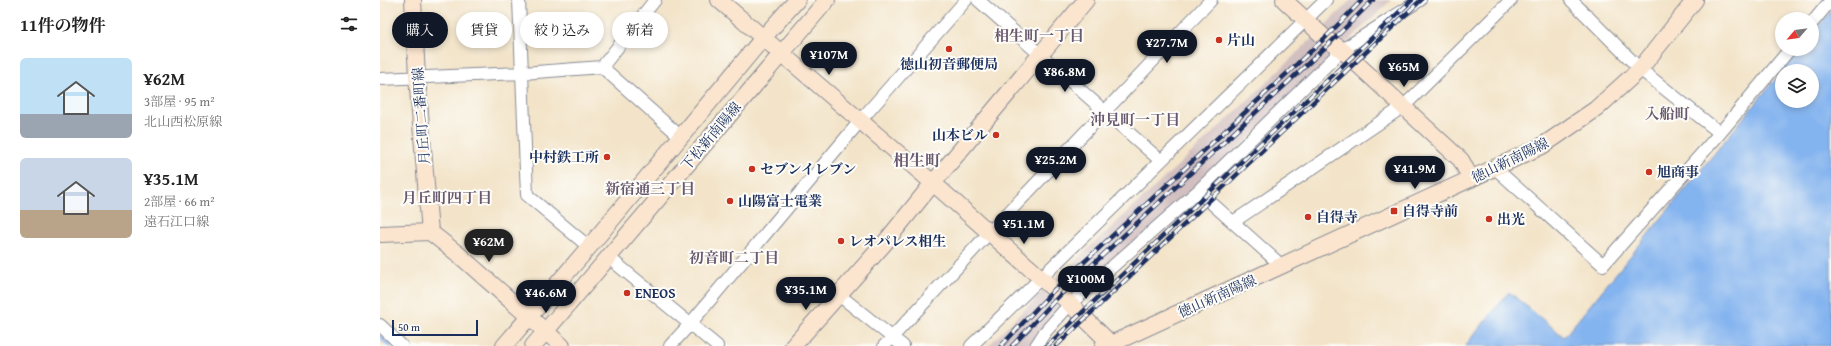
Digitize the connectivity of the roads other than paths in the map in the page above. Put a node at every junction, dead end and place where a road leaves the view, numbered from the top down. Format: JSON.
{"nodes":[{"id":1,"x":413,"y":0,"type":"edge"},
{"id":2,"x":519,"y":0,"type":"edge"},
{"id":3,"x":655,"y":0,"type":"edge"},
{"id":4,"x":719,"y":0,"type":"edge"},
{"id":5,"x":796,"y":0,"type":"edge"},
{"id":6,"x":827,"y":0,"type":"edge"},
{"id":7,"x":966,"y":0,"type":"edge"},
{"id":8,"x":978,"y":0,"type":"edge"},
{"id":9,"x":1086,"y":0,"type":"edge"},
{"id":10,"x":1211,"y":0,"type":"edge"},
{"id":11,"x":1284,"y":0,"type":"edge"},
{"id":12,"x":1326,"y":0,"type":"edge"},
{"id":13,"x":1420,"y":0,"type":"edge"},
{"id":14,"x":1511,"y":0,"type":"edge"},
{"id":15,"x":1572,"y":0,"type":"edge"},
{"id":16,"x":1695,"y":0,"type":"edge"},
{"id":17,"x":1829,"y":1,"type":"edge"},
{"id":18,"x":1819,"y":14,"type":"edge"},
{"id":19,"x":1306,"y":19,"type":"junction"},
{"id":20,"x":763,"y":38,"type":"junction"},
{"id":21,"x":1342,"y":50,"type":"junction"},
{"id":22,"x":781,"y":53,"type":"junction"},
{"id":23,"x":1041,"y":56,"type":"junction"},
{"id":24,"x":1784,"y":56,"type":"edge"},
{"id":25,"x":602,"y":66,"type":"junction"},
{"id":26,"x":1640,"y":69,"type":"junction"},
{"id":27,"x":523,"y":73,"type":"junction"},
{"id":28,"x":417,"y":76,"type":"junction"},
{"id":29,"x":380,"y":78,"type":"edge"},
{"id":30,"x":1404,"y":106,"type":"junction"},
{"id":31,"x":1105,"y":112,"type":"junction"},
{"id":32,"x":860,"y":121,"type":"junction"},
{"id":33,"x":1720,"y":133,"type":"junction"},
{"id":34,"x":681,"y":137,"type":"junction"},
{"id":35,"x":1161,"y":161,"type":"junction"},
{"id":36,"x":1495,"y":168,"type":"junction"},
{"id":37,"x":1471,"y":179,"type":"junction"},
{"id":38,"x":933,"y":183,"type":"junction"},
{"id":39,"x":1198,"y":191,"type":"junction"},
{"id":40,"x":1233,"y":222,"type":"junction"},
{"id":41,"x":430,"y":232,"type":"junction"},
{"id":42,"x":989,"y":233,"type":"junction"},
{"id":43,"x":380,"y":234,"type":"edge"},
{"id":44,"x":589,"y":247,"type":"junction"},
{"id":45,"x":608,"y":257,"type":"junction"},
{"id":46,"x":1282,"y":266,"type":"junction"},
{"id":47,"x":1041,"y":278,"type":"junction"},
{"id":48,"x":839,"y":295,"type":"junction"},
{"id":49,"x":1070,"y":304,"type":"junction"},
{"id":50,"x":528,"y":317,"type":"junction"},
{"id":51,"x":690,"y":324,"type":"junction"},
{"id":52,"x":380,"y":325,"type":"edge"},
{"id":53,"x":544,"y":332,"type":"junction"},
{"id":54,"x":892,"y":336,"type":"junction"},
{"id":55,"x":1108,"y":345,"type":"edge"},
{"id":56,"x":402,"y":346,"type":"edge"},
{"id":57,"x":504,"y":346,"type":"edge"},
{"id":58,"x":533,"y":346,"type":"edge"},
{"id":59,"x":562,"y":346,"type":"edge"},
{"id":60,"x":670,"y":346,"type":"edge"},
{"id":61,"x":717,"y":346,"type":"edge"},
{"id":62,"x":793,"y":346,"type":"edge"},
{"id":63,"x":884,"y":346,"type":"edge"},
{"id":64,"x":903,"y":346,"type":"edge"},
{"id":65,"x":971,"y":346,"type":"edge"},
{"id":66,"x":1036,"y":346,"type":"edge"}],
"edges":[{"from":1,"to":28,"type":"street","name":"月丘町二番町線"},
{"from":2,"to":27,"type":"street"},
{"from":3,"to":25,"type":"street"},
{"from":4,"to":20,"type":"street"},
{"from":5,"to":20,"type":"street","name":"下松新南陽線"},
{"from":6,"to":22,"type":"street","name":"下松新南陽線"},
{"from":7,"to":32,"type":"street"},
{"from":8,"to":23,"type":"street"},
{"from":9,"to":23,"type":"street"},
{"from":10,"to":31,"type":"street"},
{"from":11,"to":19,"type":"street"},
{"from":12,"to":19,"type":"street"},
{"from":13,"to":21,"type":"street"},
{"from":14,"to":30,"type":"street"},
{"from":15,"to":26,"type":"street"},
{"from":16,"to":26,"type":"street","name":"徳山新南陽線"},
{"from":17,"to":18,"type":"street"},
{"from":19,"to":21,"type":"street"},
{"from":19,"to":35,"type":"street"},
{"from":20,"to":22,"type":"street"},
{"from":20,"to":34,"type":"street","name":"下松新南陽線"},
{"from":21,"to":30,"type":"street"},
{"from":21,"to":39,"type":"street"},
{"from":22,"to":32,"type":"street"},
{"from":22,"to":45,"type":"street","name":"下松新南陽線"},
{"from":23,"to":31,"type":"street"},
{"from":23,"to":38,"type":"street"},
{"from":24,"to":33,"type":"street"},
{"from":25,"to":27,"type":"street"},
{"from":25,"to":34,"type":"street"},
{"from":26,"to":33,"type":"street"},
{"from":26,"to":36,"type":"street","name":"徳山新南陽線"},
{"from":27,"to":28,"type":"street"},
{"from":27,"to":44,"type":"street"},
{"from":28,"to":29,"type":"street"},
{"from":28,"to":41,"type":"street","name":"月丘町二番町線"},
{"from":30,"to":37,"type":"street"},
{"from":30,"to":40,"type":"street"},
{"from":31,"to":35,"type":"street"},
{"from":31,"to":42,"type":"street"},
{"from":32,"to":38,"type":"street"},
{"from":32,"to":51,"type":"street"},
{"from":33,"to":36,"type":"street"},
{"from":34,"to":44,"type":"street","name":"下松新南陽線"},
{"from":35,"to":47,"type":"street"},
{"from":36,"to":37,"type":"street","name":"徳山新南陽線"},
{"from":37,"to":46,"type":"street","name":"徳山新南陽線"},
{"from":38,"to":42,"type":"street"},
{"from":38,"to":48,"type":"street"},
{"from":39,"to":40,"type":"street"},
{"from":39,"to":49,"type":"street"},
{"from":40,"to":46,"type":"street"},
{"from":41,"to":43,"type":"street"},
{"from":41,"to":50,"type":"street"},
{"from":42,"to":47,"type":"street"},
{"from":42,"to":54,"type":"street"},
{"from":44,"to":50,"type":"street","name":"下松新南陽線"},
{"from":45,"to":51,"type":"street"},
{"from":45,"to":53,"type":"street","name":"下松新南陽線"},
{"from":46,"to":55,"type":"street","name":"徳山新南陽線"},
{"from":47,"to":49,"type":"street"},
{"from":47,"to":65,"type":"street"},
{"from":48,"to":54,"type":"street"},
{"from":48,"to":62,"type":"street"},
{"from":49,"to":55,"type":"street"},
{"from":49,"to":66,"type":"street"},
{"from":50,"to":53,"type":"street"},
{"from":50,"to":57,"type":"street","name":"下松新南陽線"},
{"from":51,"to":60,"type":"street"},
{"from":51,"to":61,"type":"street"},
{"from":52,"to":56,"type":"street"},
{"from":53,"to":58,"type":"street","name":"下松新南陽線"},
{"from":53,"to":59,"type":"street"},
{"from":54,"to":63,"type":"street"},
{"from":54,"to":64,"type":"street"}]}
